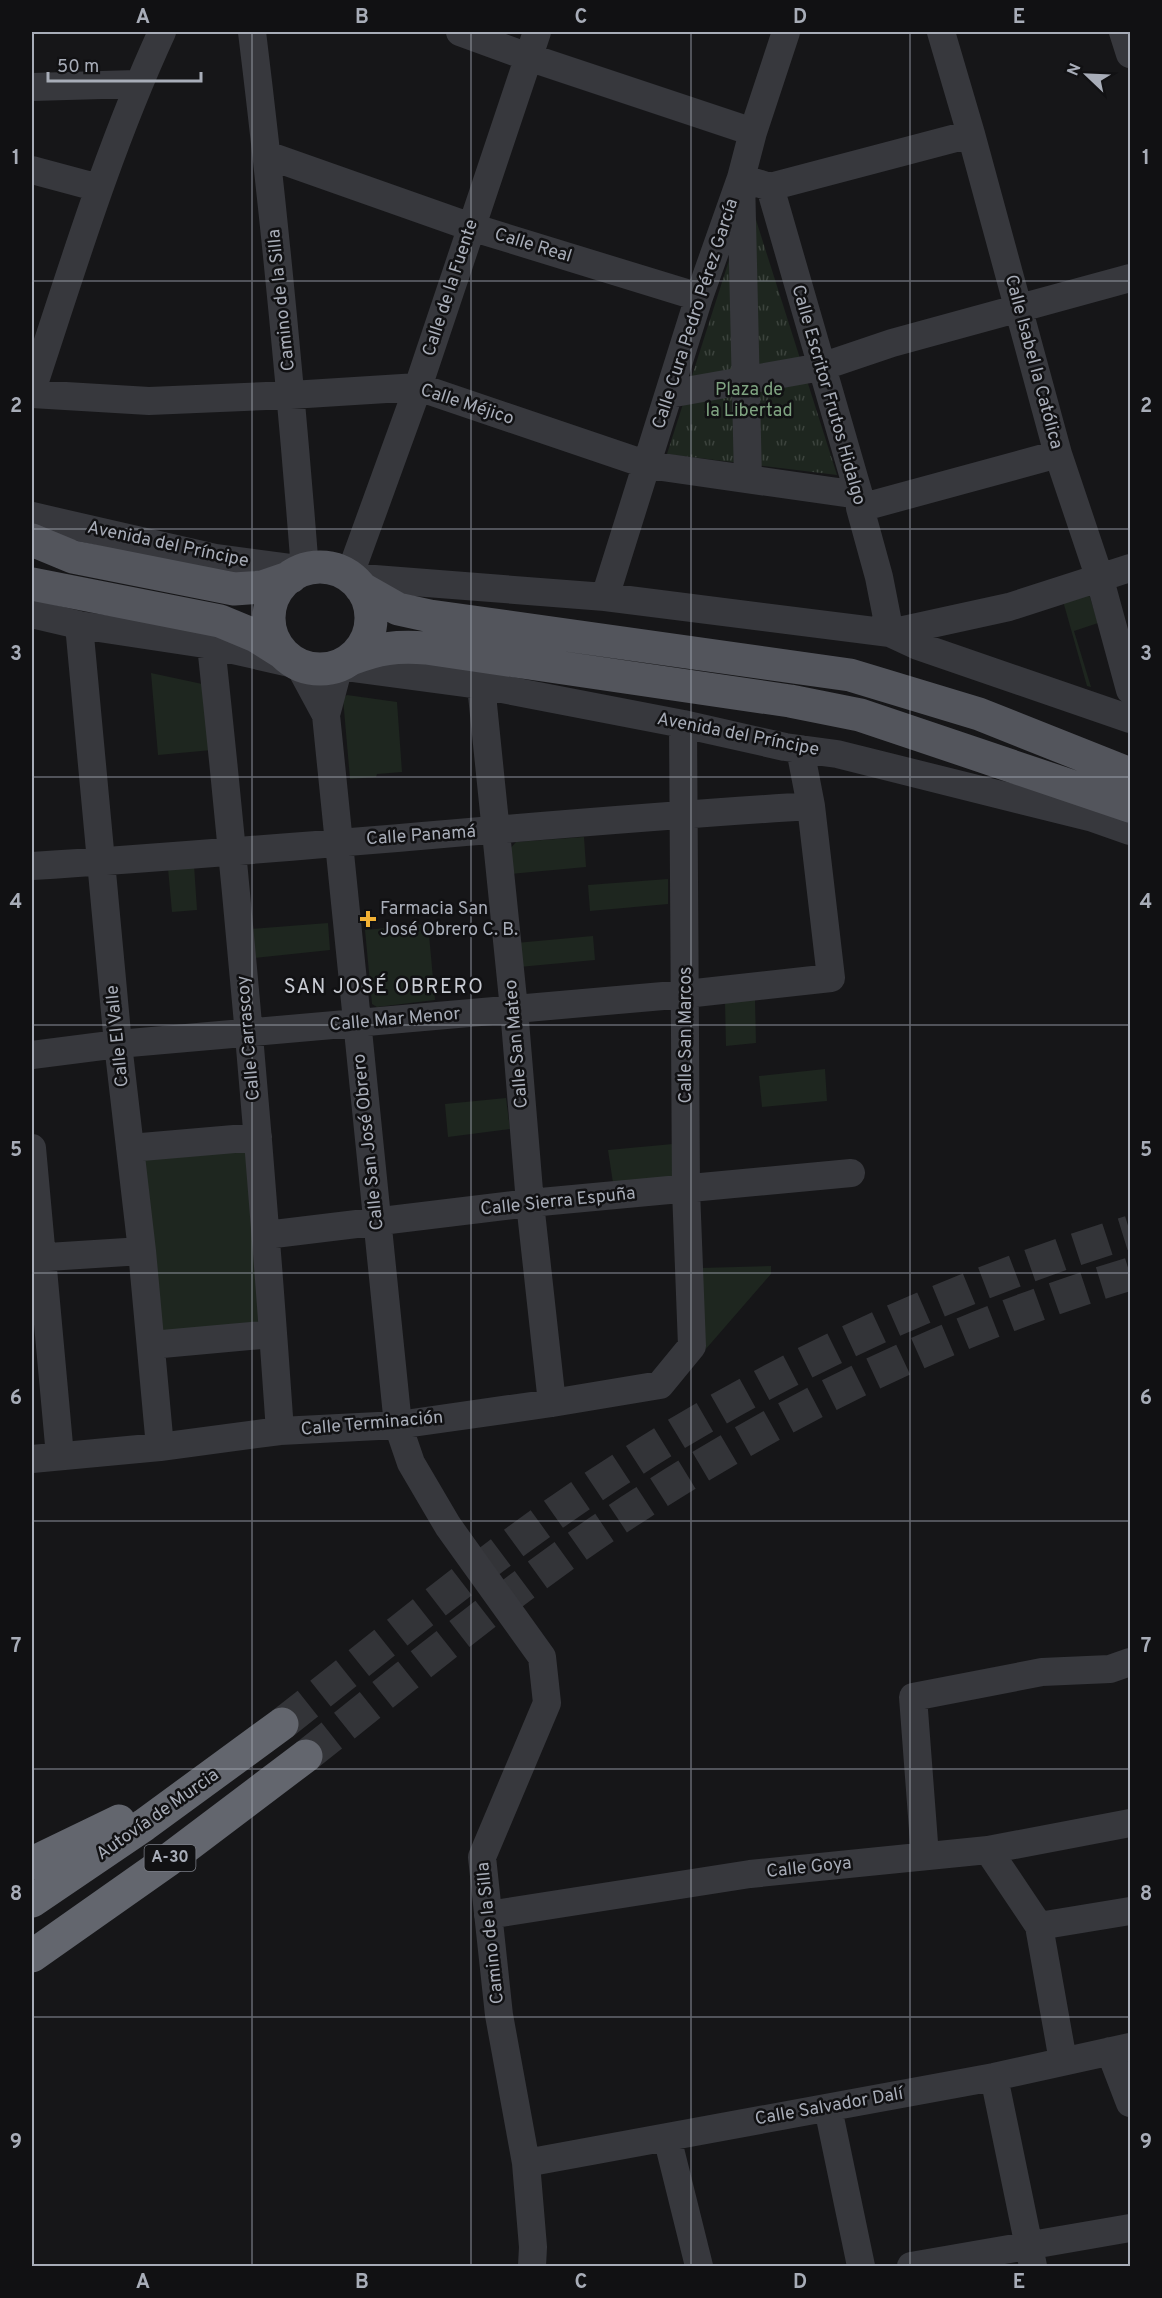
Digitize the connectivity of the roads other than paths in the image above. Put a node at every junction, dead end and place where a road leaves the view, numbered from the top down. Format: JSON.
{"nodes":[{"id":1,"x":162,"y":32,"type":"edge"},
{"id":2,"x":252,"y":32,"type":"edge"},
{"id":3,"x":460,"y":32,"type":"edge"},
{"id":4,"x":786,"y":32,"type":"edge"},
{"id":5,"x":941,"y":32,"type":"edge"},
{"id":6,"x":1123,"y":32,"type":"edge"},
{"id":7,"x":532,"y":44,"type":"edge"},
{"id":8,"x":1131,"y":54,"type":"edge"},
{"id":9,"x":137,"y":84,"type":"junction"},
{"id":10,"x":32,"y":87,"type":"edge"},
{"id":11,"x":753,"y":132,"type":"junction"},
{"id":12,"x":971,"y":134,"type":"junction"},
{"id":13,"x":267,"y":155,"type":"junction"},
{"id":14,"x":32,"y":170,"type":"edge"},
{"id":15,"x":741,"y":178,"type":"junction"},
{"id":16,"x":770,"y":187,"type":"junction"},
{"id":17,"x":99,"y":189,"type":"junction"},
{"id":18,"x":471,"y":228,"type":"junction"},
{"id":19,"x":1131,"y":278,"type":"edge"},
{"id":20,"x":699,"y":297,"type":"junction"},
{"id":21,"x":1018,"y":309,"type":"junction"},
{"id":22,"x":820,"y":368,"type":"junction"},
{"id":23,"x":746,"y":381,"type":"junction"},
{"id":24,"x":418,"y":387,"type":"junction"},
{"id":25,"x":32,"y":392,"type":"edge"},
{"id":26,"x":669,"y":394,"type":"junction"},
{"id":27,"x":291,"y":395,"type":"junction"},
{"id":28,"x":1058,"y":454,"type":"junction"},
{"id":29,"x":648,"y":465,"type":"junction"},
{"id":30,"x":748,"y":479,"type":"junction"},
{"id":31,"x":859,"y":501,"type":"junction"},
{"id":32,"x":32,"y":516,"type":"edge"},
{"id":33,"x":32,"y":540,"type":"edge"},
{"id":34,"x":1131,"y":568,"type":"edge"},
{"id":35,"x":298,"y":573,"type":"junction"},
{"id":36,"x":1099,"y":576,"type":"junction"},
{"id":37,"x":355,"y":582,"type":"junction"},
{"id":38,"x":32,"y":584,"type":"edge"},
{"id":39,"x":605,"y":597,"type":"junction"},
{"id":40,"x":32,"y":614,"type":"edge"},
{"id":41,"x":79,"y":625,"type":"junction"},
{"id":42,"x":890,"y":633,"type":"junction"},
{"id":43,"x":211,"y":645,"type":"junction"},
{"id":44,"x":291,"y":659,"type":"junction"},
{"id":45,"x":345,"y":662,"type":"junction"},
{"id":46,"x":481,"y":685,"type":"junction"},
{"id":47,"x":1131,"y":690,"type":"edge"},
{"id":48,"x":326,"y":715,"type":"junction"},
{"id":49,"x":1131,"y":719,"type":"edge"},
{"id":50,"x":683,"y":724,"type":"junction"},
{"id":51,"x":801,"y":749,"type":"junction"},
{"id":52,"x":1131,"y":774,"type":"edge"},
{"id":53,"x":811,"y":806,"type":"junction"},
{"id":54,"x":1131,"y":806,"type":"edge"},
{"id":55,"x":682,"y":814,"type":"junction"},
{"id":56,"x":496,"y":830,"type":"junction"},
{"id":57,"x":1131,"y":831,"type":"edge"},
{"id":58,"x":339,"y":842,"type":"junction"},
{"id":59,"x":233,"y":852,"type":"junction"},
{"id":60,"x":100,"y":861,"type":"junction"},
{"id":61,"x":32,"y":866,"type":"edge"},
{"id":62,"x":686,"y":994,"type":"junction"},
{"id":63,"x":514,"y":1009,"type":"junction"},
{"id":64,"x":357,"y":1023,"type":"junction"},
{"id":65,"x":248,"y":1032,"type":"junction"},
{"id":66,"x":118,"y":1044,"type":"junction"},
{"id":67,"x":32,"y":1055,"type":"edge"},
{"id":68,"x":258,"y":1137,"type":"junction"},
{"id":69,"x":32,"y":1148,"type":"edge"},
{"id":70,"x":130,"y":1148,"type":"junction"},
{"id":71,"x":851,"y":1173,"type":"dead end"},
{"id":72,"x":686,"y":1190,"type":"junction"},
{"id":73,"x":530,"y":1203,"type":"junction"},
{"id":74,"x":378,"y":1223,"type":"junction"},
{"id":75,"x":266,"y":1235,"type":"junction"},
{"id":76,"x":142,"y":1251,"type":"junction"},
{"id":77,"x":36,"y":1258,"type":"edge"},
{"id":78,"x":273,"y":1334,"type":"junction"},
{"id":79,"x":151,"y":1345,"type":"junction"},
{"id":80,"x":692,"y":1346,"type":"joint"},
{"id":81,"x":552,"y":1403,"type":"junction"},
{"id":82,"x":398,"y":1425,"type":"junction"},
{"id":83,"x":280,"y":1431,"type":"junction"},
{"id":84,"x":160,"y":1447,"type":"junction"},
{"id":85,"x":60,"y":1456,"type":"junction"},
{"id":86,"x":32,"y":1459,"type":"edge"},
{"id":87,"x":494,"y":1589,"type":"joint"},
{"id":88,"x":1131,"y":1662,"type":"edge"},
{"id":89,"x":282,"y":1724,"type":"tunnel mouth"},
{"id":90,"x":306,"y":1756,"type":"tunnel mouth"},
{"id":91,"x":225,"y":1767,"type":"junction"},
{"id":92,"x":1131,"y":1823,"type":"edge"},
{"id":93,"x":988,"y":1850,"type":"junction"},
{"id":94,"x":925,"y":1856,"type":"junction"},
{"id":95,"x":32,"y":1863,"type":"edge"},
{"id":96,"x":32,"y":1901,"type":"edge"},
{"id":97,"x":1131,"y":1911,"type":"edge"},
{"id":98,"x":488,"y":1915,"type":"junction"},
{"id":99,"x":1039,"y":1926,"type":"junction"},
{"id":100,"x":32,"y":1956,"type":"edge"},
{"id":101,"x":1120,"y":2049,"type":"edge"},
{"id":102,"x":1064,"y":2061,"type":"junction"},
{"id":103,"x":994,"y":2077,"type":"junction"},
{"id":104,"x":1131,"y":2103,"type":"edge"},
{"id":105,"x":828,"y":2108,"type":"junction"},
{"id":106,"x":667,"y":2137,"type":"junction"},
{"id":107,"x":526,"y":2163,"type":"junction"},
{"id":108,"x":1131,"y":2228,"type":"edge"},
{"id":109,"x":1031,"y":2256,"type":"edge"},
{"id":110,"x":532,"y":2266,"type":"edge"},
{"id":111,"x":699,"y":2266,"type":"edge"},
{"id":112,"x":861,"y":2266,"type":"edge"},
{"id":113,"x":911,"y":2266,"type":"edge"}],
"edges":[{"from":1,"to":9,"type":"street"},
{"from":2,"to":13,"type":"street","name":"Camino de la Silla"},
{"from":3,"to":7,"type":"street"},
{"from":4,"to":11,"type":"street","name":"Calle Cura Pedro Pérez García"},
{"from":5,"to":12,"type":"street","name":"Calle Isabel la Católica"},
{"from":6,"to":8,"type":"street"},
{"from":7,"to":11,"type":"street"},
{"from":7,"to":18,"type":"street","name":"Calle de la Fuente"},
{"from":9,"to":10,"type":"street"},
{"from":9,"to":17,"type":"street"},
{"from":11,"to":15,"type":"street","name":"Calle Cura Pedro Pérez García"},
{"from":12,"to":16,"type":"street"},
{"from":12,"to":21,"type":"street","name":"Calle Isabel la Católica"},
{"from":13,"to":18,"type":"street","name":"Calle Real"},
{"from":13,"to":27,"type":"street","name":"Camino de la Silla"},
{"from":14,"to":17,"type":"street"},
{"from":15,"to":16,"type":"street"},
{"from":15,"to":20,"type":"street","name":"Calle Cura Pedro Pérez García"},
{"from":15,"to":23,"type":"street"},
{"from":16,"to":22,"type":"street","name":"Calle Escritor Frutos Hidalgo"},
{"from":17,"to":25,"type":"street"},
{"from":18,"to":20,"type":"street","name":"Calle Real"},
{"from":18,"to":24,"type":"street","name":"Calle de la Fuente"},
{"from":19,"to":21,"type":"street"},
{"from":20,"to":26,"type":"street","name":"Calle Cura Pedro Pérez García"},
{"from":21,"to":22,"type":"street"},
{"from":21,"to":28,"type":"street","name":"Calle Isabel la Católica"},
{"from":22,"to":23,"type":"street"},
{"from":22,"to":31,"type":"street","name":"Calle Escritor Frutos Hidalgo"},
{"from":23,"to":26,"type":"street"},
{"from":23,"to":30,"type":"street"},
{"from":24,"to":27,"type":"street","name":"Calle Méjico"},
{"from":24,"to":29,"type":"street","name":"Calle Méjico"},
{"from":24,"to":37,"type":"street","name":"Calle de la Fuente"},
{"from":25,"to":27,"type":"street","name":"Calle Méjico"},
{"from":26,"to":29,"type":"street","name":"Calle Cura Pedro Pérez García"},
{"from":27,"to":35,"type":"street","name":"Camino de la Silla"},
{"from":28,"to":31,"type":"street"},
{"from":28,"to":36,"type":"street","name":"Calle Isabel la Católica"},
{"from":29,"to":30,"type":"street","name":"Calle Méjico"},
{"from":29,"to":39,"type":"street","name":"Calle Cura Pedro Pérez García"},
{"from":30,"to":31,"type":"street","name":"Calle Méjico"},
{"from":31,"to":42,"type":"street","name":"Calle Escritor Frutos Hidalgo"},
{"from":32,"to":35,"type":"street","name":"Avenida del Príncipe"},
{"from":33,"to":35,"type":"main road","name":"Avenida del Príncipe"},
{"from":34,"to":36,"type":"street"},
{"from":35,"to":37,"type":"main road"},
{"from":35,"to":44,"type":"main road"},
{"from":36,"to":42,"type":"street"},
{"from":36,"to":47,"type":"street","name":"Calle Isabel la Católica"},
{"from":37,"to":39,"type":"street"},
{"from":37,"to":45,"type":"main road"},
{"from":37,"to":52,"type":"main road"},
{"from":38,"to":44,"type":"main road"},
{"from":39,"to":42,"type":"street"},
{"from":40,"to":41,"type":"street"},
{"from":41,"to":43,"type":"street"},
{"from":41,"to":60,"type":"street","name":"Calle El Valle"},
{"from":42,"to":49,"type":"street"},
{"from":43,"to":44,"type":"street"},
{"from":43,"to":59,"type":"street","name":"Calle Carrascoy"},
{"from":44,"to":45,"type":"main road"},
{"from":44,"to":48,"type":"street","name":"Calle San José Obrero"},
{"from":45,"to":46,"type":"street","name":"Avenida del Príncipe"},
{"from":45,"to":48,"type":"street","name":"Calle San José Obrero"},
{"from":45,"to":54,"type":"main road","name":"Avenida del Príncipe"},
{"from":46,"to":50,"type":"street","name":"Avenida del Príncipe"},
{"from":46,"to":56,"type":"street","name":"Calle San Mateo"},
{"from":48,"to":58,"type":"street","name":"Calle San José Obrero"},
{"from":50,"to":51,"type":"street","name":"Avenida del Príncipe"},
{"from":50,"to":55,"type":"street","name":"Calle San Marcos"},
{"from":51,"to":53,"type":"street"},
{"from":51,"to":57,"type":"street","name":"Avenida del Príncipe"},
{"from":53,"to":55,"type":"street","name":"Calle Panamá"},
{"from":53,"to":62,"type":"street","name":"Calle Mar Menor"},
{"from":55,"to":56,"type":"street","name":"Calle Panamá"},
{"from":55,"to":62,"type":"street","name":"Calle San Marcos"},
{"from":56,"to":58,"type":"street","name":"Calle Panamá"},
{"from":56,"to":63,"type":"street","name":"Calle San Mateo"},
{"from":58,"to":59,"type":"street","name":"Calle Panamá"},
{"from":58,"to":64,"type":"street","name":"Calle San José Obrero"},
{"from":59,"to":60,"type":"street","name":"Calle Panamá"},
{"from":59,"to":65,"type":"street","name":"Calle Carrascoy"},
{"from":60,"to":61,"type":"street","name":"Calle Panamá"},
{"from":60,"to":66,"type":"street","name":"Calle El Valle"},
{"from":62,"to":63,"type":"street","name":"Calle Mar Menor"},
{"from":62,"to":72,"type":"street","name":"Calle San Marcos"},
{"from":63,"to":64,"type":"street","name":"Calle Mar Menor"},
{"from":63,"to":73,"type":"street","name":"Calle San Mateo"},
{"from":64,"to":65,"type":"street","name":"Calle Mar Menor"},
{"from":64,"to":74,"type":"street","name":"Calle San José Obrero"},
{"from":65,"to":66,"type":"street","name":"Calle Mar Menor"},
{"from":65,"to":68,"type":"street","name":"Calle Carrascoy"},
{"from":66,"to":67,"type":"street","name":"Calle Mar Menor"},
{"from":66,"to":70,"type":"street","name":"Calle El Valle"},
{"from":68,"to":70,"type":"street"},
{"from":68,"to":75,"type":"street","name":"Calle Carrascoy"},
{"from":69,"to":77,"type":"street"},
{"from":70,"to":76,"type":"street","name":"Calle El Valle"},
{"from":71,"to":72,"type":"street","name":"Calle Sierra Espuña"},
{"from":72,"to":73,"type":"street","name":"Calle Sierra Espuña"},
{"from":72,"to":80,"type":"street","name":"Calle San Marcos"},
{"from":73,"to":74,"type":"street","name":"Calle Sierra Espuña"},
{"from":73,"to":81,"type":"street","name":"Calle San Mateo"},
{"from":74,"to":75,"type":"street","name":"Calle Sierra Espuña"},
{"from":74,"to":82,"type":"street","name":"Calle San José Obrero"},
{"from":75,"to":78,"type":"street","name":"Calle Carrascoy"},
{"from":76,"to":77,"type":"street"},
{"from":76,"to":79,"type":"street","name":"Calle El Valle"},
{"from":77,"to":85,"type":"street"},
{"from":78,"to":79,"type":"street"},
{"from":78,"to":83,"type":"street","name":"Calle Carrascoy"},
{"from":79,"to":84,"type":"street","name":"Calle El Valle"},
{"from":80,"to":81,"type":"street","name":"Calle Terminación"},
{"from":81,"to":82,"type":"street","name":"Calle Terminación"},
{"from":82,"to":83,"type":"street","name":"Calle Terminación"},
{"from":82,"to":87,"type":"street","name":"Calle San José Obrero"},
{"from":83,"to":84,"type":"street","name":"Calle Terminación"},
{"from":84,"to":85,"type":"street","name":"Calle Terminación"},
{"from":85,"to":86,"type":"street","name":"Calle Terminación"},
{"from":87,"to":98,"type":"street","name":"Camino de la Silla"},
{"from":88,"to":94,"type":"street"},
{"from":89,"to":91,"type":"highway","name":"Autovía de Murcia","number":"A-30"},
{"from":90,"to":100,"type":"highway","number":"A-30"},
{"from":91,"to":95,"type":"highway"},
{"from":91,"to":96,"type":"highway","name":"Autovía de Murcia","number":"A-30"},
{"from":92,"to":93,"type":"street","name":"Calle Goya"},
{"from":93,"to":94,"type":"street","name":"Calle Goya"},
{"from":93,"to":99,"type":"street"},
{"from":94,"to":98,"type":"street","name":"Calle Goya"},
{"from":97,"to":99,"type":"street"},
{"from":98,"to":107,"type":"street","name":"Camino de la Silla"},
{"from":99,"to":102,"type":"street"},
{"from":101,"to":102,"type":"street","name":"Calle Salvador Dalí"},
{"from":101,"to":104,"type":"street"},
{"from":102,"to":103,"type":"street","name":"Calle Salvador Dalí"},
{"from":103,"to":105,"type":"street","name":"Calle Salvador Dalí"},
{"from":103,"to":109,"type":"street"},
{"from":105,"to":106,"type":"street","name":"Calle Salvador Dalí"},
{"from":105,"to":112,"type":"street"},
{"from":106,"to":107,"type":"street","name":"Calle Salvador Dalí"},
{"from":106,"to":111,"type":"street"},
{"from":107,"to":110,"type":"street","name":"Camino de la Silla"},
{"from":108,"to":109,"type":"street"},
{"from":109,"to":113,"type":"street"}]}
